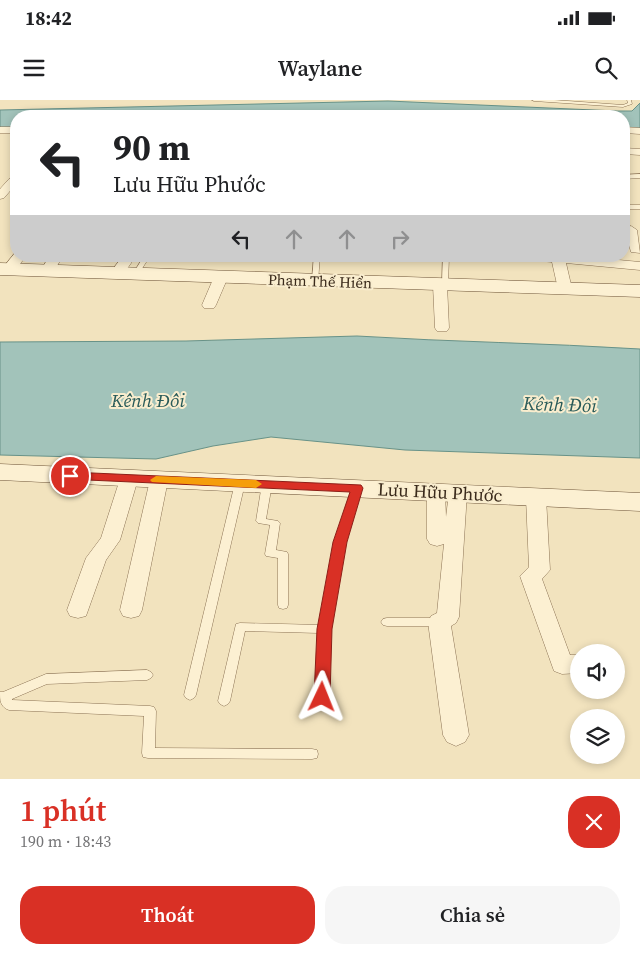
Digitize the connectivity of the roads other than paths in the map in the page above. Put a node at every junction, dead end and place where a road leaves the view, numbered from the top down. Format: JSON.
{"nodes":[{"id":1,"x":534,"y":100,"type":"edge"},
{"id":2,"x":629,"y":100,"type":"edge"},
{"id":3,"x":552,"y":101,"type":"edge"},
{"id":4,"x":637,"y":135,"type":"edge"},
{"id":5,"x":640,"y":150,"type":"edge"},
{"id":6,"x":10,"y":186,"type":"edge"},
{"id":7,"x":1,"y":195,"type":"edge"},
{"id":8,"x":631,"y":230,"type":"dead end"},
{"id":9,"x":640,"y":249,"type":"edge"},
{"id":10,"x":317,"y":262,"type":"edge"},
{"id":11,"x":445,"y":262,"type":"edge"},
{"id":12,"x":559,"y":262,"type":"edge"},
{"id":13,"x":618,"y":262,"type":"edge"},
{"id":14,"x":52,"y":264,"type":"edge"},
{"id":15,"x":10,"y":265,"type":"edge"},
{"id":16,"x":640,"y":266,"type":"edge"},
{"id":17,"x":128,"y":268,"type":"edge"},
{"id":18,"x":221,"y":277,"type":"junction"},
{"id":19,"x":315,"y":281,"type":"junction"},
{"id":20,"x":442,"y":285,"type":"junction"},
{"id":21,"x":565,"y":289,"type":"junction"},
{"id":22,"x":640,"y":291,"type":"edge"},
{"id":23,"x":209,"y":305,"type":"dead end"},
{"id":24,"x":442,"y":328,"type":"dead end"},
{"id":25,"x":0,"y":472,"type":"edge"},
{"id":26,"x":129,"y":479,"type":"junction"},
{"id":27,"x":159,"y":480,"type":"junction"},
{"id":28,"x":240,"y":483,"type":"junction"},
{"id":29,"x":266,"y":484,"type":"junction"},
{"id":30,"x":357,"y":488,"type":"junction"},
{"id":31,"x":447,"y":493,"type":"junction"},
{"id":32,"x":536,"y":498,"type":"junction"},
{"id":33,"x":640,"y":502,"type":"edge"},
{"id":34,"x":437,"y":539,"type":"dead end"},
{"id":35,"x":284,"y":605,"type":"dead end"},
{"id":36,"x":78,"y":610,"type":"dead end"},
{"id":37,"x":131,"y":610,"type":"dead end"},
{"id":38,"x":386,"y":622,"type":"dead end"},
{"id":39,"x":439,"y":622,"type":"junction"},
{"id":40,"x":324,"y":629,"type":"junction"},
{"id":41,"x":570,"y":665,"type":"edge"},
{"id":42,"x":147,"y":675,"type":"dead end"},
{"id":43,"x":190,"y":695,"type":"dead end"},
{"id":44,"x":2,"y":697,"type":"edge"},
{"id":45,"x":322,"y":697,"type":"dead end"},
{"id":46,"x":224,"y":701,"type":"dead end"},
{"id":47,"x":456,"y":735,"type":"dead end"},
{"id":48,"x":312,"y":754,"type":"dead end"}],
"edges":[{"from":1,"to":3,"type":"lane"},
{"from":2,"to":3,"type":"lane"},
{"from":4,"to":5,"type":"street"},
{"from":6,"to":7,"type":"street"},
{"from":8,"to":9,"type":"street"},
{"from":10,"to":19,"type":"lane"},
{"from":11,"to":20,"type":"lane"},
{"from":12,"to":21,"type":"street"},
{"from":13,"to":16,"type":"street"},
{"from":14,"to":15,"type":"main road","name":"Phạm Thế Hiển"},
{"from":14,"to":17,"type":"main road","name":"Phạm Thế Hiển"},
{"from":17,"to":18,"type":"main road","name":"Phạm Thế Hiển"},
{"from":18,"to":19,"type":"main road","name":"Phạm Thế Hiển"},
{"from":18,"to":23,"type":"street"},
{"from":19,"to":20,"type":"main road","name":"Phạm Thế Hiển"},
{"from":20,"to":21,"type":"main road","name":"Phạm Thế Hiển"},
{"from":20,"to":24,"type":"street"},
{"from":21,"to":22,"type":"main road","name":"Phạm Thế Hiển"},
{"from":25,"to":26,"type":"main road","name":"Lưu Hữu Phước"},
{"from":26,"to":27,"type":"main road","name":"Lưu Hữu Phước"},
{"from":26,"to":36,"type":"street"},
{"from":27,"to":28,"type":"main road","name":"Lưu Hữu Phước"},
{"from":27,"to":37,"type":"street"},
{"from":28,"to":29,"type":"main road","name":"Lưu Hữu Phước"},
{"from":28,"to":43,"type":"lane"},
{"from":29,"to":30,"type":"main road","name":"Lưu Hữu Phước"},
{"from":29,"to":35,"type":"lane"},
{"from":30,"to":31,"type":"main road","name":"Lưu Hữu Phước"},
{"from":30,"to":40,"type":"lane"},
{"from":31,"to":32,"type":"main road","name":"Lưu Hữu Phước"},
{"from":31,"to":34,"type":"street"},
{"from":31,"to":39,"type":"street"},
{"from":32,"to":33,"type":"main road","name":"Lưu Hữu Phước"},
{"from":32,"to":41,"type":"street"},
{"from":38,"to":39,"type":"lane"},
{"from":39,"to":47,"type":"street"},
{"from":40,"to":45,"type":"lane"},
{"from":40,"to":46,"type":"lane"},
{"from":42,"to":44,"type":"lane"},
{"from":44,"to":48,"type":"lane"}]}
